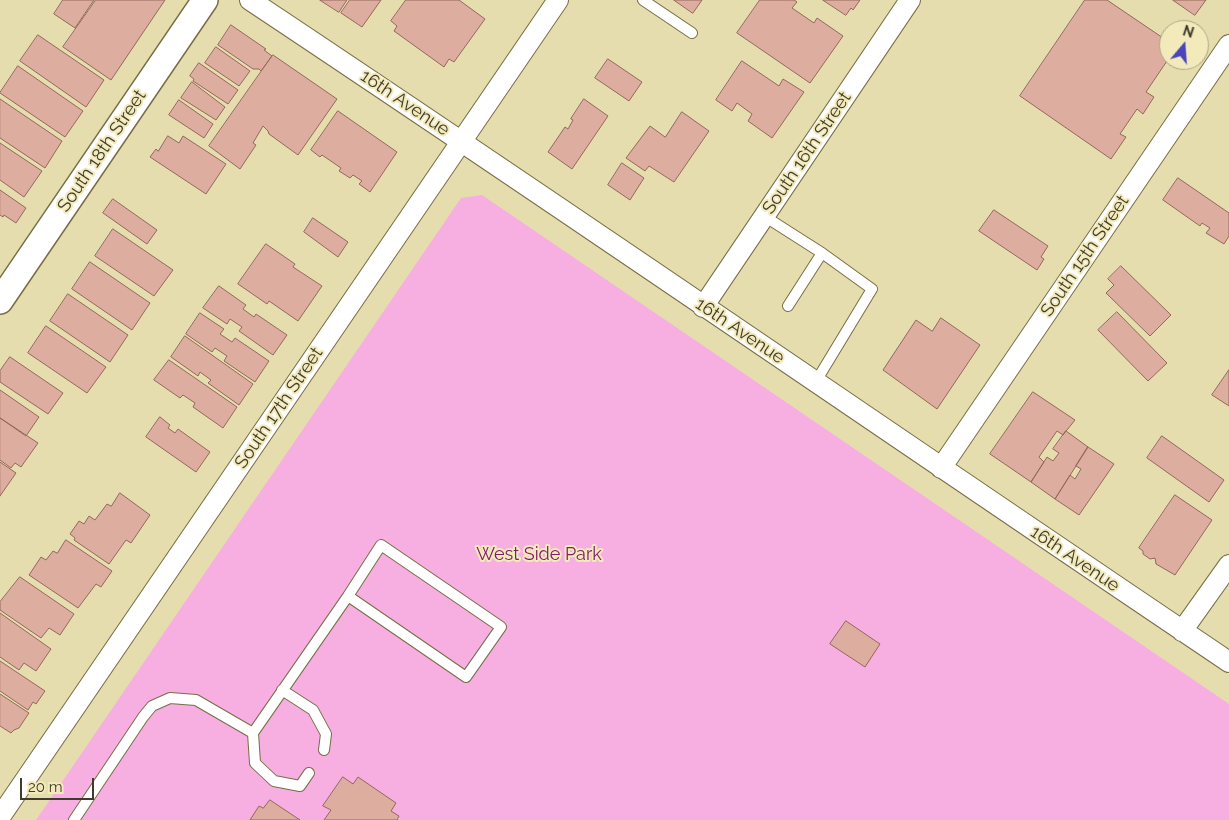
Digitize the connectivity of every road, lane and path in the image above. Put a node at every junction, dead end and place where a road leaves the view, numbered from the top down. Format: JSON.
{"nodes":[{"id":1,"x":205,"y":0,"type":"edge"},
{"id":2,"x":250,"y":0,"type":"edge"},
{"id":3,"x":558,"y":0,"type":"edge"},
{"id":4,"x":643,"y":0,"type":"edge"},
{"id":5,"x":910,"y":0,"type":"edge"},
{"id":6,"x":692,"y":32,"type":"dead end"},
{"id":7,"x":1229,"y":45,"type":"edge"},
{"id":8,"x":461,"y":140,"type":"junction"},
{"id":9,"x":764,"y":216,"type":"junction"},
{"id":10,"x":822,"y":253,"type":"junction"},
{"id":11,"x":0,"y":301,"type":"edge"},
{"id":12,"x":788,"y":306,"type":"dead end"},
{"id":13,"x":703,"y":307,"type":"junction"},
{"id":14,"x":815,"y":382,"type":"junction"},
{"id":15,"x":941,"y":468,"type":"junction"},
{"id":16,"x":1229,"y":565,"type":"edge"},
{"id":17,"x":348,"y":596,"type":"junction"},
{"id":18,"x":1182,"y":631,"type":"junction"},
{"id":19,"x":1229,"y":662,"type":"edge"},
{"id":20,"x":282,"y":690,"type":"junction"},
{"id":21,"x":253,"y":732,"type":"junction"},
{"id":22,"x":324,"y":750,"type":"dead end"},
{"id":23,"x":308,"y":773,"type":"dead end"},
{"id":24,"x":0,"y":818,"type":"edge"},
{"id":25,"x":3,"y":820,"type":"edge"},
{"id":26,"x":74,"y":820,"type":"edge"}],
"edges":[{"from":1,"to":11,"type":"street","name":"South 18th Street"},
{"from":2,"to":8,"type":"street","name":"16th Avenue"},
{"from":3,"to":8,"type":"street","name":"South 17th Street"},
{"from":4,"to":6,"type":"lane"},
{"from":5,"to":9,"type":"street","name":"South 16th Street"},
{"from":7,"to":15,"type":"street","name":"South 15th Street"},
{"from":8,"to":13,"type":"street","name":"16th Avenue"},
{"from":8,"to":24,"type":"street","name":"South 17th Street"},
{"from":9,"to":10,"type":"lane"},
{"from":9,"to":13,"type":"street","name":"South 16th Street"},
{"from":10,"to":12,"type":"lane"},
{"from":10,"to":14,"type":"lane"},
{"from":13,"to":14,"type":"street","name":"16th Avenue"},
{"from":14,"to":15,"type":"street","name":"16th Avenue"},
{"from":15,"to":18,"type":"street","name":"16th Avenue"},
{"from":16,"to":18,"type":"street"},
{"from":17,"to":17,"type":"lane"},
{"from":17,"to":20,"type":"lane"},
{"from":18,"to":19,"type":"street","name":"16th Avenue"},
{"from":20,"to":21,"type":"lane"},
{"from":20,"to":22,"type":"lane"},
{"from":21,"to":23,"type":"lane"},
{"from":21,"to":26,"type":"lane"},
{"from":24,"to":25,"type":"lane"}]}
